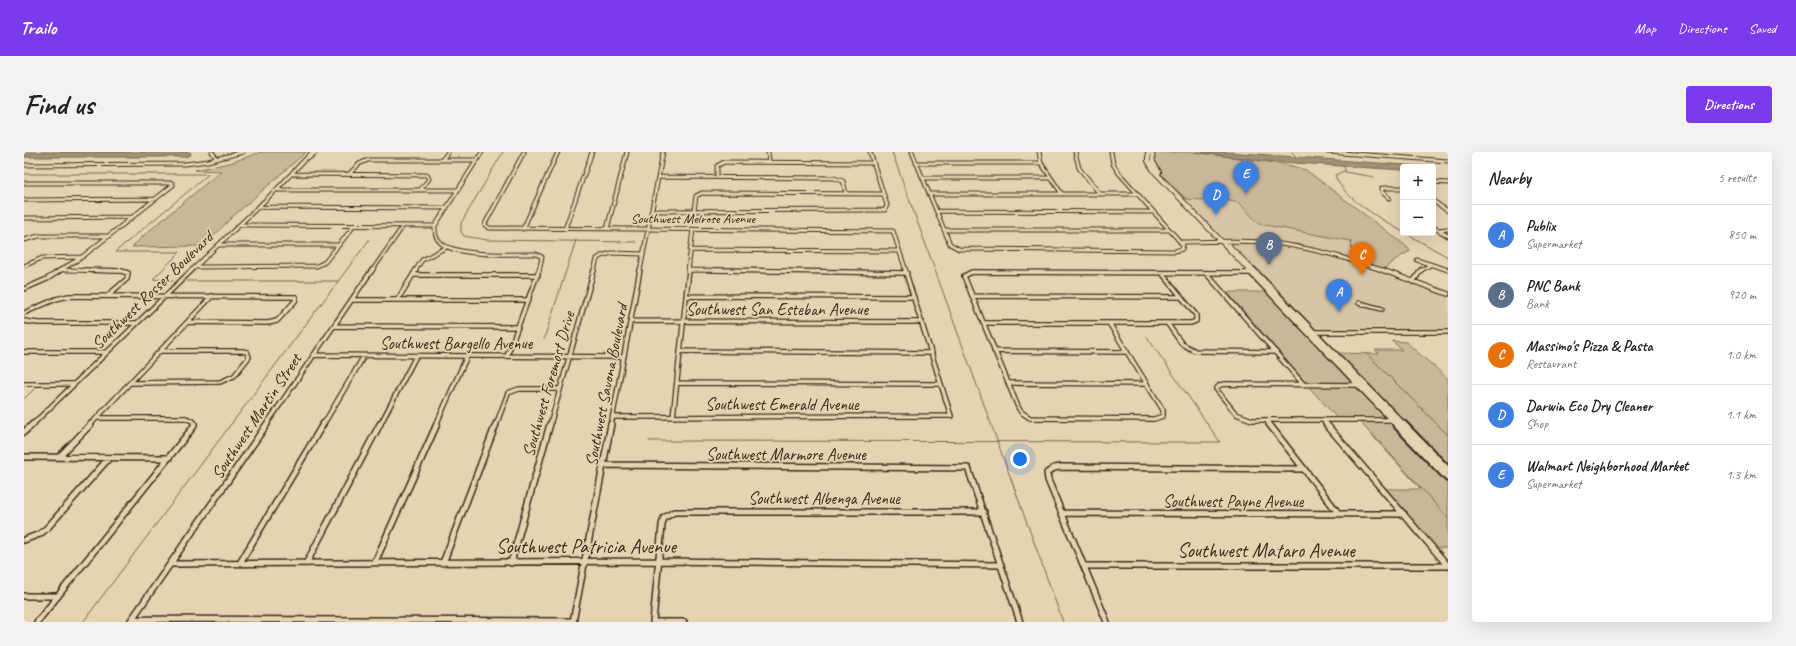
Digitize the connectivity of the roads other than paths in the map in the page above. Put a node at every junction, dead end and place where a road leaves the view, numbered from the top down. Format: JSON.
{"nodes":[{"id":1,"x":212,"y":152,"type":"edge"},
{"id":2,"x":243,"y":152,"type":"edge"},
{"id":3,"x":312,"y":152,"type":"edge"},
{"id":4,"x":316,"y":152,"type":"edge"},
{"id":5,"x":448,"y":152,"type":"edge"},
{"id":6,"x":482,"y":152,"type":"edge"},
{"id":7,"x":524,"y":152,"type":"edge"},
{"id":8,"x":558,"y":152,"type":"edge"},
{"id":9,"x":592,"y":152,"type":"edge"},
{"id":10,"x":627,"y":152,"type":"edge"},
{"id":11,"x":663,"y":152,"type":"edge"},
{"id":12,"x":768,"y":152,"type":"edge"},
{"id":13,"x":870,"y":152,"type":"edge"},
{"id":14,"x":912,"y":152,"type":"edge"},
{"id":15,"x":1039,"y":152,"type":"edge"},
{"id":16,"x":1075,"y":152,"type":"edge"},
{"id":17,"x":1111,"y":152,"type":"edge"},
{"id":18,"x":1149,"y":152,"type":"edge"},
{"id":19,"x":1328,"y":152,"type":"edge"},
{"id":20,"x":1371,"y":152,"type":"edge"},
{"id":21,"x":1407,"y":152,"type":"edge"},
{"id":22,"x":1374,"y":155,"type":"junction"},
{"id":23,"x":1412,"y":157,"type":"junction"},
{"id":24,"x":217,"y":159,"type":"junction"},
{"id":25,"x":442,"y":160,"type":"junction"},
{"id":26,"x":477,"y":160,"type":"junction"},
{"id":27,"x":1448,"y":161,"type":"edge"},
{"id":28,"x":769,"y":162,"type":"junction"},
{"id":29,"x":872,"y":163,"type":"junction"},
{"id":30,"x":916,"y":163,"type":"junction"},
{"id":31,"x":1041,"y":163,"type":"junction"},
{"id":32,"x":24,"y":165,"type":"edge"},
{"id":33,"x":298,"y":168,"type":"junction"},
{"id":34,"x":292,"y":174,"type":"junction"},
{"id":35,"x":349,"y":174,"type":"junction"},
{"id":36,"x":658,"y":177,"type":"junction"},
{"id":37,"x":717,"y":177,"type":"junction"},
{"id":38,"x":922,"y":178,"type":"junction"},
{"id":39,"x":1050,"y":178,"type":"junction"},
{"id":40,"x":1436,"y":182,"type":"edge"},
{"id":41,"x":24,"y":183,"type":"edge"},
{"id":42,"x":30,"y":183,"type":"junction"},
{"id":43,"x":1448,"y":183,"type":"edge"},
{"id":44,"x":24,"y":187,"type":"edge"},
{"id":45,"x":1400,"y":188,"type":"edge"},
{"id":46,"x":276,"y":190,"type":"junction"},
{"id":47,"x":420,"y":190,"type":"junction"},
{"id":48,"x":458,"y":190,"type":"junction"},
{"id":49,"x":846,"y":193,"type":"junction"},
{"id":50,"x":883,"y":194,"type":"junction"},
{"id":51,"x":929,"y":194,"type":"junction"},
{"id":52,"x":1062,"y":194,"type":"junction"},
{"id":53,"x":1100,"y":194,"type":"junction"},
{"id":54,"x":1138,"y":194,"type":"junction"},
{"id":55,"x":1389,"y":198,"type":"dead end"},
{"id":56,"x":156,"y":199,"type":"junction"},
{"id":57,"x":1180,"y":199,"type":"junction"},
{"id":58,"x":24,"y":200,"type":"edge"},
{"id":59,"x":1189,"y":203,"type":"junction"},
{"id":60,"x":1436,"y":203,"type":"edge"},
{"id":61,"x":258,"y":207,"type":"junction"},
{"id":62,"x":447,"y":208,"type":"junction"},
{"id":63,"x":694,"y":210,"type":"junction"},
{"id":64,"x":652,"y":211,"type":"junction"},
{"id":65,"x":936,"y":211,"type":"junction"},
{"id":66,"x":1447,"y":211,"type":"edge"},
{"id":67,"x":1153,"y":212,"type":"junction"},
{"id":68,"x":133,"y":217,"type":"junction"},
{"id":69,"x":24,"y":218,"type":"edge"},
{"id":70,"x":239,"y":225,"type":"junction"},
{"id":71,"x":354,"y":226,"type":"junction"},
{"id":72,"x":403,"y":226,"type":"junction"},
{"id":73,"x":435,"y":226,"type":"junction"},
{"id":74,"x":524,"y":229,"type":"junction"},
{"id":75,"x":565,"y":229,"type":"junction"},
{"id":76,"x":607,"y":229,"type":"junction"},
{"id":77,"x":693,"y":229,"type":"junction"},
{"id":78,"x":1448,"y":229,"type":"edge"},
{"id":79,"x":648,"y":230,"type":"junction"},
{"id":80,"x":944,"y":230,"type":"junction"},
{"id":81,"x":1170,"y":230,"type":"junction"},
{"id":82,"x":1437,"y":230,"type":"joint"},
{"id":83,"x":108,"y":236,"type":"junction"},
{"id":84,"x":1448,"y":236,"type":"edge"},
{"id":85,"x":24,"y":240,"type":"edge"},
{"id":86,"x":1180,"y":242,"type":"junction"},
{"id":87,"x":1223,"y":242,"type":"junction"},
{"id":88,"x":339,"y":245,"type":"junction"},
{"id":89,"x":218,"y":246,"type":"junction"},
{"id":90,"x":447,"y":247,"type":"junction"},
{"id":91,"x":690,"y":250,"type":"junction"},
{"id":92,"x":900,"y":251,"type":"junction"},
{"id":93,"x":643,"y":254,"type":"junction"},
{"id":94,"x":82,"y":257,"type":"junction"},
{"id":95,"x":1417,"y":260,"type":"dead end"},
{"id":96,"x":1430,"y":265,"type":"junction"},
{"id":97,"x":24,"y":266,"type":"edge"},
{"id":98,"x":195,"y":267,"type":"junction"},
{"id":99,"x":64,"y":270,"type":"junction"},
{"id":100,"x":688,"y":270,"type":"junction"},
{"id":101,"x":1448,"y":270,"type":"edge"},
{"id":102,"x":907,"y":273,"type":"junction"},
{"id":103,"x":1162,"y":273,"type":"junction"},
{"id":104,"x":1206,"y":273,"type":"junction"},
{"id":105,"x":1251,"y":273,"type":"junction"},
{"id":106,"x":414,"y":275,"type":"junction"},
{"id":107,"x":538,"y":275,"type":"junction"},
{"id":108,"x":1262,"y":279,"type":"junction"},
{"id":109,"x":1413,"y":282,"type":"junction"},
{"id":110,"x":24,"y":289,"type":"edge"},
{"id":111,"x":1448,"y":294,"type":"edge"},
{"id":112,"x":165,"y":295,"type":"junction"},
{"id":113,"x":106,"y":296,"type":"junction"},
{"id":114,"x":212,"y":296,"type":"junction"},
{"id":115,"x":686,"y":296,"type":"junction"},
{"id":116,"x":972,"y":296,"type":"junction"},
{"id":117,"x":914,"y":297,"type":"junction"},
{"id":118,"x":1181,"y":297,"type":"junction"},
{"id":119,"x":352,"y":300,"type":"junction"},
{"id":120,"x":398,"y":300,"type":"junction"},
{"id":121,"x":528,"y":300,"type":"junction"},
{"id":122,"x":1359,"y":303,"type":"dead end"},
{"id":123,"x":1382,"y":309,"type":"dead end"},
{"id":124,"x":24,"y":313,"type":"edge"},
{"id":125,"x":24,"y":321,"type":"edge"},
{"id":126,"x":631,"y":321,"type":"junction"},
{"id":127,"x":188,"y":322,"type":"junction"},
{"id":128,"x":683,"y":322,"type":"junction"},
{"id":129,"x":922,"y":322,"type":"junction"},
{"id":130,"x":982,"y":322,"type":"junction"},
{"id":131,"x":137,"y":323,"type":"junction"},
{"id":132,"x":1108,"y":323,"type":"junction"},
{"id":133,"x":1167,"y":323,"type":"junction"},
{"id":134,"x":334,"y":326,"type":"junction"},
{"id":135,"x":518,"y":327,"type":"junction"},
{"id":136,"x":1311,"y":332,"type":"junction"},
{"id":137,"x":1448,"y":332,"type":"edge"},
{"id":138,"x":160,"y":351,"type":"junction"},
{"id":139,"x":680,"y":351,"type":"junction"},
{"id":140,"x":994,"y":351,"type":"junction"},
{"id":141,"x":24,"y":352,"type":"edge"},
{"id":142,"x":106,"y":352,"type":"junction"},
{"id":143,"x":1126,"y":352,"type":"junction"},
{"id":144,"x":1276,"y":352,"type":"junction"},
{"id":145,"x":932,"y":353,"type":"junction"},
{"id":146,"x":313,"y":355,"type":"junction"},
{"id":147,"x":364,"y":356,"type":"junction"},
{"id":148,"x":416,"y":356,"type":"junction"},
{"id":149,"x":467,"y":356,"type":"junction"},
{"id":150,"x":507,"y":356,"type":"junction"},
{"id":151,"x":570,"y":356,"type":"junction"},
{"id":152,"x":624,"y":357,"type":"junction"},
{"id":153,"x":130,"y":383,"type":"junction"},
{"id":154,"x":677,"y":383,"type":"junction"},
{"id":155,"x":1008,"y":383,"type":"junction"},
{"id":156,"x":24,"y":384,"type":"edge"},
{"id":157,"x":73,"y":384,"type":"junction"},
{"id":158,"x":941,"y":384,"type":"junction"},
{"id":159,"x":1147,"y":384,"type":"junction"},
{"id":160,"x":1304,"y":384,"type":"junction"},
{"id":161,"x":1358,"y":385,"type":"junction"},
{"id":162,"x":560,"y":389,"type":"junction"},
{"id":163,"x":613,"y":417,"type":"junction"},
{"id":164,"x":673,"y":417,"type":"junction"},
{"id":165,"x":97,"y":418,"type":"junction"},
{"id":166,"x":1266,"y":420,"type":"junction"},
{"id":167,"x":1323,"y":420,"type":"junction"},
{"id":168,"x":1392,"y":420,"type":"junction"},
{"id":169,"x":1399,"y":420,"type":"junction"},
{"id":170,"x":26,"y":428,"type":"edge"},
{"id":171,"x":24,"y":432,"type":"edge"},
{"id":172,"x":59,"y":457,"type":"junction"},
{"id":173,"x":24,"y":458,"type":"edge"},
{"id":174,"x":109,"y":458,"type":"junction"},
{"id":175,"x":169,"y":458,"type":"junction"},
{"id":176,"x":604,"y":465,"type":"junction"},
{"id":177,"x":1304,"y":470,"type":"junction"},
{"id":178,"x":1448,"y":470,"type":"edge"},
{"id":179,"x":1448,"y":478,"type":"edge"},
{"id":180,"x":984,"y":512,"type":"junction"},
{"id":181,"x":1062,"y":513,"type":"junction"},
{"id":182,"x":1339,"y":514,"type":"junction"},
{"id":183,"x":1404,"y":514,"type":"junction"},
{"id":184,"x":24,"y":540,"type":"edge"},
{"id":185,"x":657,"y":561,"type":"junction"},
{"id":186,"x":307,"y":562,"type":"junction"},
{"id":187,"x":375,"y":562,"type":"junction"},
{"id":188,"x":584,"y":562,"type":"junction"},
{"id":189,"x":240,"y":563,"type":"junction"},
{"id":190,"x":443,"y":563,"type":"junction"},
{"id":191,"x":511,"y":563,"type":"junction"},
{"id":192,"x":171,"y":564,"type":"junction"},
{"id":193,"x":1001,"y":565,"type":"junction"},
{"id":194,"x":1084,"y":566,"type":"junction"},
{"id":195,"x":1448,"y":566,"type":"edge"},
{"id":196,"x":24,"y":596,"type":"edge"},
{"id":197,"x":58,"y":596,"type":"junction"},
{"id":198,"x":131,"y":621,"type":"edge"},
{"id":199,"x":573,"y":621,"type":"edge"},
{"id":200,"x":37,"y":622,"type":"edge"},
{"id":201,"x":653,"y":622,"type":"edge"},
{"id":202,"x":684,"y":622,"type":"edge"},
{"id":203,"x":1020,"y":622,"type":"edge"},
{"id":204,"x":1107,"y":622,"type":"edge"}],
"edges":[{"from":1,"to":24,"type":"street"},
{"from":2,"to":24,"type":"street"},
{"from":3,"to":33,"type":"street","name":"Southwest Rosser Boulevard"},
{"from":4,"to":33,"type":"street","name":"Southwest Rosser Boulevard"},
{"from":5,"to":25,"type":"street"},
{"from":6,"to":26,"type":"street"},
{"from":7,"to":74,"type":"street","name":"Southwest Melrose Avenue"},
{"from":8,"to":74,"type":"street"},
{"from":9,"to":75,"type":"street"},
{"from":10,"to":76,"type":"street"},
{"from":11,"to":36,"type":"street","name":"Southwest Savona Boulevard"},
{"from":12,"to":28,"type":"street"},
{"from":13,"to":29,"type":"street"},
{"from":14,"to":30,"type":"street"},
{"from":15,"to":31,"type":"street"},
{"from":16,"to":53,"type":"street"},
{"from":17,"to":54,"type":"street"},
{"from":18,"to":57,"type":"main road"},
{"from":18,"to":59,"type":"main road"},
{"from":19,"to":22,"type":"street"},
{"from":20,"to":22,"type":"street"},
{"from":21,"to":23,"type":"street"},
{"from":22,"to":23,"type":"street"},
{"from":23,"to":27,"type":"street"},
{"from":24,"to":32,"type":"street"},
{"from":25,"to":26,"type":"street"},
{"from":25,"to":35,"type":"street"},
{"from":26,"to":48,"type":"street"},
{"from":28,"to":29,"type":"street"},
{"from":28,"to":37,"type":"street"},
{"from":29,"to":50,"type":"street"},
{"from":30,"to":31,"type":"street"},
{"from":30,"to":38,"type":"street"},
{"from":31,"to":39,"type":"street"},
{"from":33,"to":34,"type":"street","name":"Southwest Rosser Boulevard"},
{"from":34,"to":35,"type":"street"},
{"from":34,"to":46,"type":"street","name":"Southwest Rosser Boulevard"},
{"from":35,"to":47,"type":"street"},
{"from":36,"to":37,"type":"street"},
{"from":36,"to":64,"type":"street","name":"Southwest Savona Boulevard"},
{"from":37,"to":49,"type":"street"},
{"from":38,"to":39,"type":"street"},
{"from":38,"to":51,"type":"street"},
{"from":39,"to":52,"type":"street"},
{"from":40,"to":43,"type":"street"},
{"from":41,"to":42,"type":"street"},
{"from":42,"to":44,"type":"street"},
{"from":42,"to":56,"type":"street"},
{"from":45,"to":55,"type":"street"},
{"from":46,"to":47,"type":"street"},
{"from":46,"to":61,"type":"street","name":"Southwest Rosser Boulevard"},
{"from":47,"to":48,"type":"street"},
{"from":48,"to":62,"type":"street"},
{"from":49,"to":50,"type":"street"},
{"from":49,"to":63,"type":"street"},
{"from":50,"to":63,"type":"street"},
{"from":51,"to":52,"type":"street"},
{"from":51,"to":65,"type":"street"},
{"from":52,"to":53,"type":"street"},
{"from":53,"to":54,"type":"street"},
{"from":54,"to":67,"type":"street"},
{"from":56,"to":58,"type":"street"},
{"from":56,"to":68,"type":"street"},
{"from":57,"to":59,"type":"main road"},
{"from":57,"to":87,"type":"main road"},
{"from":59,"to":87,"type":"main road"},
{"from":60,"to":66,"type":"street"},
{"from":61,"to":62,"type":"street"},
{"from":61,"to":70,"type":"street","name":"Southwest Rosser Boulevard"},
{"from":62,"to":73,"type":"street"},
{"from":63,"to":64,"type":"street"},
{"from":64,"to":79,"type":"street","name":"Southwest Savona Boulevard"},
{"from":65,"to":67,"type":"street"},
{"from":65,"to":80,"type":"street"},
{"from":67,"to":81,"type":"street"},
{"from":68,"to":69,"type":"street"},
{"from":68,"to":83,"type":"street"},
{"from":70,"to":71,"type":"street"},
{"from":70,"to":89,"type":"street","name":"Southwest Rosser Boulevard"},
{"from":71,"to":72,"type":"street"},
{"from":71,"to":88,"type":"street"},
{"from":72,"to":73,"type":"street"},
{"from":72,"to":119,"type":"street","name":"Southwest Martin Street"},
{"from":73,"to":90,"type":"street"},
{"from":74,"to":75,"type":"street","name":"Southwest Melrose Avenue"},
{"from":75,"to":76,"type":"street","name":"Southwest Melrose Avenue"},
{"from":76,"to":79,"type":"street","name":"Southwest Melrose Avenue"},
{"from":77,"to":79,"type":"street","name":"Southwest Melrose Avenue"},
{"from":77,"to":91,"type":"street"},
{"from":77,"to":92,"type":"street","name":"Southwest Melrose Avenue"},
{"from":78,"to":82,"type":"street"},
{"from":79,"to":93,"type":"street","name":"Southwest Savona Boulevard"},
{"from":80,"to":81,"type":"street"},
{"from":80,"to":86,"type":"street"},
{"from":81,"to":86,"type":"street"},
{"from":82,"to":84,"type":"street"},
{"from":83,"to":85,"type":"street"},
{"from":83,"to":94,"type":"street"},
{"from":86,"to":87,"type":"street"},
{"from":87,"to":105,"type":"main road"},
{"from":87,"to":108,"type":"main road"},
{"from":87,"to":109,"type":"street"},
{"from":88,"to":89,"type":"street"},
{"from":88,"to":98,"type":"street"},
{"from":89,"to":98,"type":"street","name":"Southwest Rosser Boulevard"},
{"from":90,"to":106,"type":"street"},
{"from":90,"to":107,"type":"street"},
{"from":91,"to":92,"type":"street"},
{"from":91,"to":100,"type":"street"},
{"from":92,"to":102,"type":"street"},
{"from":93,"to":126,"type":"street","name":"Southwest Savona Boulevard"},
{"from":93,"to":151,"type":"street","name":"Southwest Foremost Drive"},
{"from":94,"to":97,"type":"street"},
{"from":94,"to":99,"type":"street"},
{"from":95,"to":96,"type":"street"},
{"from":96,"to":101,"type":"street"},
{"from":96,"to":109,"type":"street"},
{"from":98,"to":112,"type":"street","name":"Southwest Rosser Boulevard"},
{"from":99,"to":110,"type":"street"},
{"from":99,"to":113,"type":"street"},
{"from":100,"to":102,"type":"street"},
{"from":100,"to":115,"type":"street"},
{"from":102,"to":117,"type":"street"},
{"from":103,"to":104,"type":"street"},
{"from":103,"to":116,"type":"street"},
{"from":103,"to":118,"type":"street"},
{"from":104,"to":105,"type":"street"},
{"from":104,"to":144,"type":"street"},
{"from":105,"to":108,"type":"main road"},
{"from":105,"to":136,"type":"main road"},
{"from":106,"to":107,"type":"street"},
{"from":106,"to":120,"type":"street"},
{"from":107,"to":121,"type":"street"},
{"from":108,"to":136,"type":"main road"},
{"from":109,"to":111,"type":"street"},
{"from":112,"to":113,"type":"street"},
{"from":112,"to":114,"type":"street"},
{"from":112,"to":131,"type":"street","name":"Southwest Rosser Boulevard"},
{"from":113,"to":124,"type":"street"},
{"from":114,"to":127,"type":"street"},
{"from":114,"to":127,"type":"street"},
{"from":115,"to":117,"type":"street"},
{"from":115,"to":128,"type":"street"},
{"from":116,"to":118,"type":"street"},
{"from":116,"to":130,"type":"street"},
{"from":117,"to":129,"type":"street"},
{"from":118,"to":133,"type":"street"},
{"from":119,"to":120,"type":"street"},
{"from":119,"to":134,"type":"street","name":"Southwest Martin Street"},
{"from":120,"to":121,"type":"street"},
{"from":121,"to":135,"type":"street"},
{"from":122,"to":123,"type":"street"},
{"from":125,"to":131,"type":"street"},
{"from":126,"to":128,"type":"street","name":"Southwest San Esteban Avenue"},
{"from":126,"to":152,"type":"street","name":"Southwest Savona Boulevard"},
{"from":127,"to":138,"type":"street"},
{"from":128,"to":129,"type":"street","name":"Southwest San Esteban Avenue"},
{"from":128,"to":139,"type":"street"},
{"from":129,"to":145,"type":"street"},
{"from":130,"to":132,"type":"street"},
{"from":130,"to":140,"type":"street"},
{"from":131,"to":142,"type":"street","name":"Southwest Rosser Boulevard"},
{"from":132,"to":133,"type":"street"},
{"from":132,"to":143,"type":"street"},
{"from":133,"to":144,"type":"street"},
{"from":134,"to":135,"type":"street"},
{"from":134,"to":146,"type":"street","name":"Southwest Martin Street"},
{"from":135,"to":150,"type":"street"},
{"from":136,"to":137,"type":"street"},
{"from":136,"to":161,"type":"main road"},
{"from":136,"to":169,"type":"main road"},
{"from":138,"to":153,"type":"street"},
{"from":138,"to":153,"type":"street"},
{"from":139,"to":145,"type":"street"},
{"from":139,"to":154,"type":"street"},
{"from":140,"to":143,"type":"street"},
{"from":140,"to":155,"type":"street"},
{"from":141,"to":142,"type":"street"},
{"from":142,"to":157,"type":"street","name":"Southwest Rosser Boulevard"},
{"from":143,"to":159,"type":"street"},
{"from":144,"to":160,"type":"street"},
{"from":145,"to":158,"type":"street"},
{"from":146,"to":147,"type":"street","name":"Southwest Bargello Avenue"},
{"from":146,"to":192,"type":"street","name":"Southwest Martin Street"},
{"from":147,"to":148,"type":"street","name":"Southwest Bargello Avenue"},
{"from":147,"to":189,"type":"street"},
{"from":148,"to":149,"type":"street","name":"Southwest Bargello Avenue"},
{"from":148,"to":186,"type":"street"},
{"from":149,"to":150,"type":"street","name":"Southwest Bargello Avenue"},
{"from":149,"to":187,"type":"street"},
{"from":150,"to":151,"type":"street","name":"Southwest Bargello Avenue"},
{"from":151,"to":152,"type":"street","name":"Southwest Bargello Avenue"},
{"from":151,"to":162,"type":"street","name":"Southwest Foremost Drive"},
{"from":152,"to":163,"type":"street","name":"Southwest Savona Boulevard"},
{"from":153,"to":165,"type":"street"},
{"from":154,"to":158,"type":"street"},
{"from":154,"to":164,"type":"street"},
{"from":155,"to":159,"type":"street"},
{"from":155,"to":159,"type":"street"},
{"from":156,"to":157,"type":"street"},
{"from":157,"to":170,"type":"street","name":"Southwest Rosser Boulevard"},
{"from":158,"to":164,"type":"street","name":"Southwest Emerald Avenue"},
{"from":160,"to":161,"type":"street"},
{"from":160,"to":166,"type":"street"},
{"from":161,"to":168,"type":"main road"},
{"from":162,"to":190,"type":"street"},
{"from":162,"to":191,"type":"street","name":"Southwest Foremost Drive"},
{"from":163,"to":164,"type":"street","name":"Southwest Emerald Avenue"},
{"from":163,"to":176,"type":"street","name":"Southwest Savona Boulevard"},
{"from":165,"to":172,"type":"street"},
{"from":165,"to":175,"type":"street"},
{"from":166,"to":167,"type":"street"},
{"from":166,"to":177,"type":"street"},
{"from":167,"to":168,"type":"street"},
{"from":167,"to":183,"type":"street"},
{"from":168,"to":169,"type":"street"},
{"from":168,"to":179,"type":"main road"},
{"from":169,"to":178,"type":"main road"},
{"from":170,"to":171,"type":"street","name":"Southwest Rosser Boulevard"},
{"from":172,"to":173,"type":"street"},
{"from":172,"to":174,"type":"street"},
{"from":174,"to":175,"type":"street"},
{"from":174,"to":184,"type":"street"},
{"from":175,"to":197,"type":"street"},
{"from":176,"to":180,"type":"street","name":"Southwest Marmore Avenue"},
{"from":176,"to":188,"type":"street","name":"Southwest Savona Boulevard"},
{"from":177,"to":181,"type":"street"},
{"from":177,"to":182,"type":"street"},
{"from":180,"to":185,"type":"street","name":"Southwest Albenga Avenue"},
{"from":180,"to":193,"type":"street"},
{"from":181,"to":182,"type":"street","name":"Southwest Payne Avenue"},
{"from":181,"to":194,"type":"street"},
{"from":182,"to":183,"type":"street","name":"Southwest Payne Avenue"},
{"from":183,"to":195,"type":"street"},
{"from":185,"to":188,"type":"street","name":"Southwest Patricia Avenue"},
{"from":185,"to":193,"type":"street","name":"Southwest Patricia Avenue"},
{"from":185,"to":201,"type":"street"},
{"from":186,"to":187,"type":"street","name":"Southwest Patricia Avenue"},
{"from":186,"to":189,"type":"street","name":"Southwest Patricia Avenue"},
{"from":187,"to":190,"type":"street","name":"Southwest Patricia Avenue"},
{"from":188,"to":191,"type":"street","name":"Southwest Patricia Avenue"},
{"from":188,"to":199,"type":"street","name":"Southwest Savona Boulevard"},
{"from":189,"to":192,"type":"street","name":"Southwest Patricia Avenue"},
{"from":190,"to":191,"type":"street","name":"Southwest Patricia Avenue"},
{"from":192,"to":198,"type":"street","name":"Southwest Martin Street"},
{"from":193,"to":203,"type":"street"},
{"from":194,"to":195,"type":"street","name":"Southwest Mataro Avenue"},
{"from":194,"to":204,"type":"street"},
{"from":196,"to":197,"type":"street"},
{"from":197,"to":200,"type":"street"},
{"from":198,"to":199,"type":"street"},
{"from":201,"to":202,"type":"street"}]}
